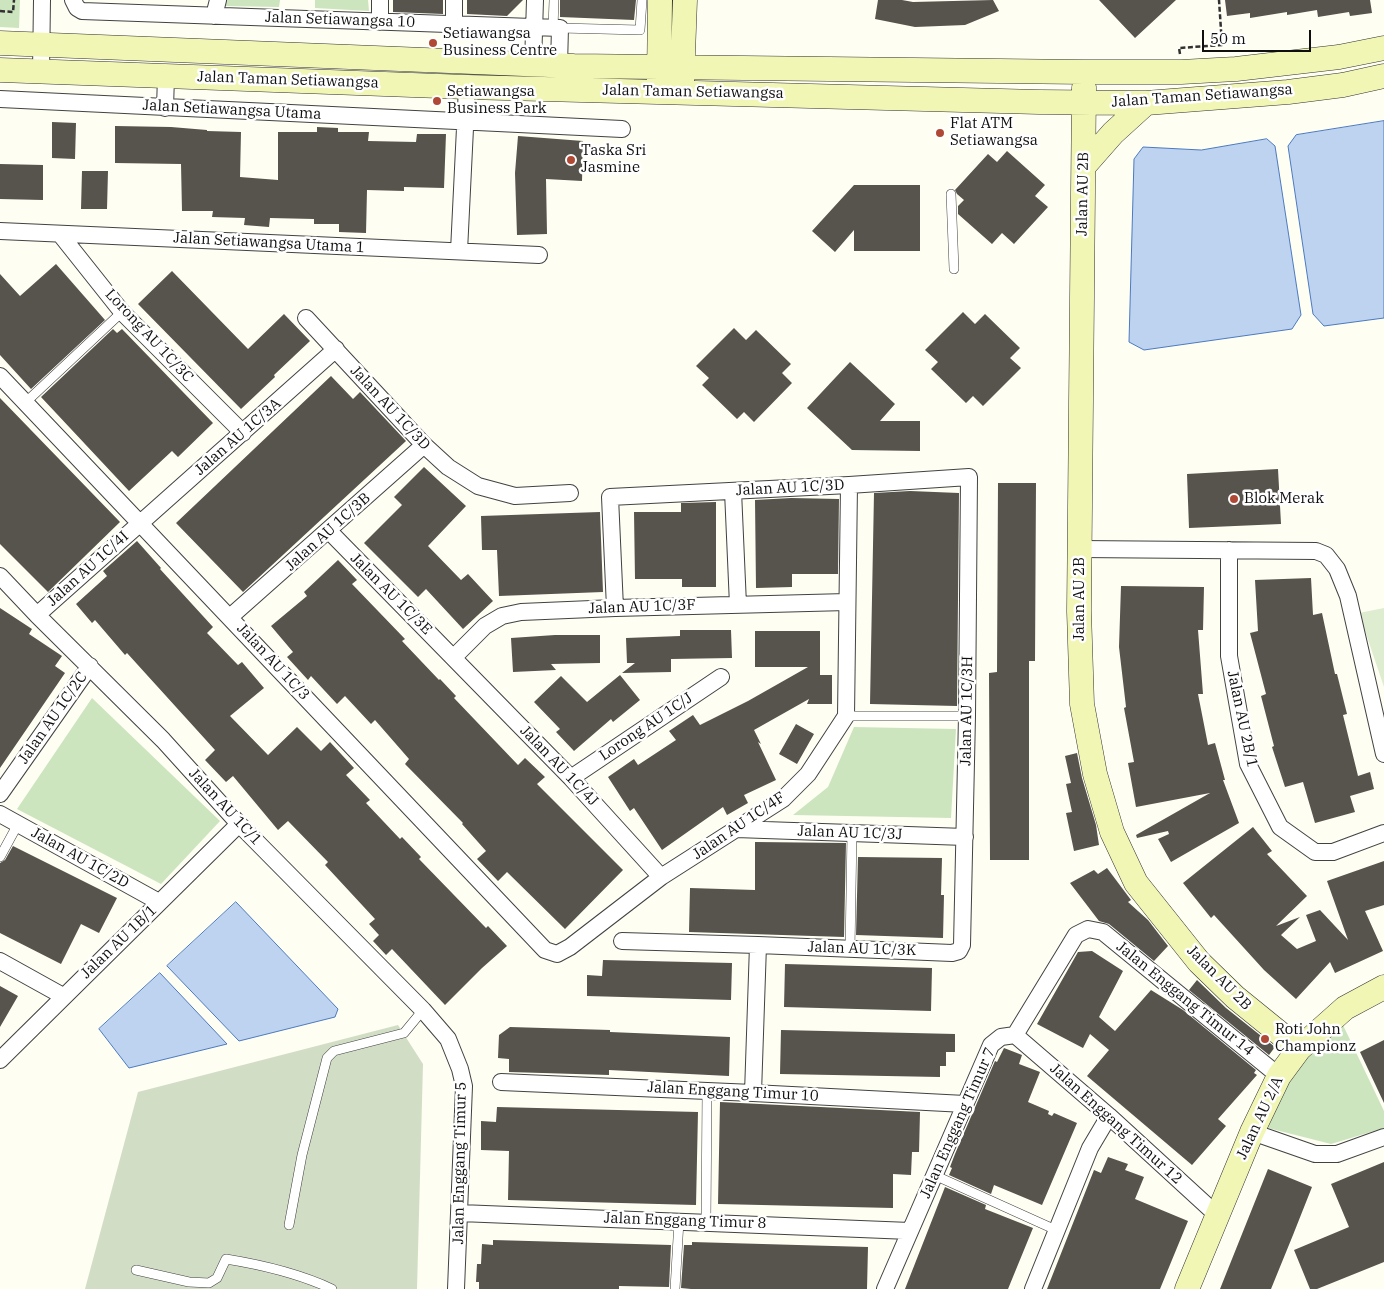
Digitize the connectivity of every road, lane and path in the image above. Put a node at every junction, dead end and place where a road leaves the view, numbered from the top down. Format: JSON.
{"nodes":[{"id":1,"x":14,"y":0,"type":"edge"},
{"id":2,"x":42,"y":0,"type":"edge"},
{"id":3,"x":380,"y":0,"type":"edge"},
{"id":4,"x":454,"y":0,"type":"edge"},
{"id":5,"x":535,"y":0,"type":"edge"},
{"id":6,"x":554,"y":0,"type":"edge"},
{"id":7,"x":642,"y":0,"type":"edge"},
{"id":8,"x":660,"y":0,"type":"edge"},
{"id":9,"x":685,"y":0,"type":"edge"},
{"id":10,"x":1219,"y":0,"type":"edge"},
{"id":11,"x":78,"y":6,"type":"edge"},
{"id":12,"x":143,"y":7,"type":"edge"},
{"id":13,"x":216,"y":8,"type":"edge"},
{"id":14,"x":0,"y":11,"type":"edge"},
{"id":15,"x":380,"y":22,"type":"junction"},
{"id":16,"x":454,"y":24,"type":"junction"},
{"id":17,"x":534,"y":27,"type":"junction"},
{"id":18,"x":557,"y":28,"type":"junction"},
{"id":19,"x":0,"y":43,"type":"edge"},
{"id":20,"x":41,"y":44,"type":"junction"},
{"id":21,"x":1179,"y":48,"type":"dead end"},
{"id":22,"x":1384,"y":48,"type":"edge"},
{"id":23,"x":533,"y":64,"type":"junction"},
{"id":24,"x":559,"y":65,"type":"junction"},
{"id":25,"x":659,"y":67,"type":"junction"},
{"id":26,"x":682,"y":67,"type":"junction"},
{"id":27,"x":0,"y":70,"type":"edge"},
{"id":28,"x":41,"y":72,"type":"junction"},
{"id":29,"x":1084,"y":72,"type":"junction"},
{"id":30,"x":166,"y":76,"type":"junction"},
{"id":31,"x":1384,"y":76,"type":"edge"},
{"id":32,"x":467,"y":86,"type":"junction"},
{"id":33,"x":670,"y":91,"type":"junction"},
{"id":34,"x":0,"y":99,"type":"edge"},
{"id":35,"x":1039,"y":102,"type":"junction"},
{"id":36,"x":1084,"y":102,"type":"junction"},
{"id":37,"x":1146,"y":103,"type":"junction"},
{"id":38,"x":165,"y":108,"type":"junction"},
{"id":39,"x":464,"y":121,"type":"junction"},
{"id":40,"x":622,"y":129,"type":"dead end"},
{"id":41,"x":1084,"y":166,"type":"junction"},
{"id":42,"x":951,"y":194,"type":"dead end"},
{"id":43,"x":0,"y":231,"type":"edge"},
{"id":44,"x":60,"y":234,"type":"junction"},
{"id":45,"x":459,"y":251,"type":"junction"},
{"id":46,"x":539,"y":255,"type":"dead end"},
{"id":47,"x":954,"y":269,"type":"dead end"},
{"id":48,"x":122,"y":312,"type":"junction"},
{"id":49,"x":306,"y":318,"type":"dead end"},
{"id":50,"x":336,"y":349,"type":"junction"},
{"id":51,"x":0,"y":376,"type":"edge"},
{"id":52,"x":26,"y":402,"type":"junction"},
{"id":53,"x":243,"y":433,"type":"junction"},
{"id":54,"x":424,"y":445,"type":"junction"},
{"id":55,"x":969,"y":477,"type":"joint"},
{"id":56,"x":849,"y":485,"type":"junction"},
{"id":57,"x":733,"y":491,"type":"junction"},
{"id":58,"x":570,"y":493,"type":"dead end"},
{"id":59,"x":139,"y":523,"type":"junction"},
{"id":60,"x":329,"y":532,"type":"junction"},
{"id":61,"x":1080,"y":549,"type":"junction"},
{"id":62,"x":1229,"y":550,"type":"junction"},
{"id":63,"x":0,"y":576,"type":"edge"},
{"id":64,"x":847,"y":602,"type":"junction"},
{"id":65,"x":738,"y":604,"type":"junction"},
{"id":66,"x":615,"y":608,"type":"junction"},
{"id":67,"x":37,"y":615,"type":"junction"},
{"id":68,"x":230,"y":617,"type":"junction"},
{"id":69,"x":454,"y":657,"type":"junction"},
{"id":70,"x":90,"y":666,"type":"junction"},
{"id":71,"x":721,"y":677,"type":"dead end"},
{"id":72,"x":846,"y":716,"type":"junction"},
{"id":73,"x":967,"y":716,"type":"junction"},
{"id":74,"x":1384,"y":754,"type":"edge"},
{"id":75,"x":571,"y":778,"type":"junction"},
{"id":76,"x":0,"y":794,"type":"edge"},
{"id":77,"x":0,"y":814,"type":"edge"},
{"id":78,"x":18,"y":824,"type":"junction"},
{"id":79,"x":239,"y":824,"type":"junction"},
{"id":80,"x":736,"y":829,"type":"junction"},
{"id":81,"x":852,"y":832,"type":"junction"},
{"id":82,"x":1384,"y":833,"type":"edge"},
{"id":83,"x":964,"y":837,"type":"junction"},
{"id":84,"x":0,"y":857,"type":"edge"},
{"id":85,"x":661,"y":877,"type":"junction"},
{"id":86,"x":159,"y":902,"type":"junction"},
{"id":87,"x":622,"y":941,"type":"dead end"},
{"id":88,"x":758,"y":945,"type":"junction"},
{"id":89,"x":962,"y":945,"type":"joint"},
{"id":90,"x":545,"y":950,"type":"joint"},
{"id":91,"x":850,"y":950,"type":"junction"},
{"id":92,"x":0,"y":961,"type":"edge"},
{"id":93,"x":1384,"y":987,"type":"edge"},
{"id":94,"x":63,"y":996,"type":"junction"},
{"id":95,"x":423,"y":1010,"type":"junction"},
{"id":96,"x":1014,"y":1035,"type":"junction"},
{"id":97,"x":448,"y":1039,"type":"joint"},
{"id":98,"x":1299,"y":1050,"type":"junction"},
{"id":99,"x":0,"y":1060,"type":"edge"},
{"id":100,"x":1278,"y":1076,"type":"junction"},
{"id":101,"x":501,"y":1082,"type":"dead end"},
{"id":102,"x":707,"y":1091,"type":"junction"},
{"id":103,"x":752,"y":1093,"type":"junction"},
{"id":104,"x":965,"y":1104,"type":"junction"},
{"id":105,"x":1108,"y":1116,"type":"junction"},
{"id":106,"x":1252,"y":1132,"type":"junction"},
{"id":107,"x":1384,"y":1137,"type":"edge"},
{"id":108,"x":934,"y":1175,"type":"junction"},
{"id":109,"x":460,"y":1213,"type":"junction"},
{"id":110,"x":1217,"y":1214,"type":"junction"},
{"id":111,"x":679,"y":1221,"type":"junction"},
{"id":112,"x":706,"y":1222,"type":"junction"},
{"id":113,"x":289,"y":1225,"type":"dead end"},
{"id":114,"x":1056,"y":1230,"type":"junction"},
{"id":115,"x":910,"y":1231,"type":"junction"},
{"id":116,"x":136,"y":1270,"type":"dead end"},
{"id":117,"x":332,"y":1289,"type":"edge"},
{"id":118,"x":456,"y":1289,"type":"edge"},
{"id":119,"x":675,"y":1289,"type":"edge"},
{"id":120,"x":885,"y":1289,"type":"edge"},
{"id":121,"x":1033,"y":1289,"type":"edge"},
{"id":122,"x":1187,"y":1289,"type":"edge"}],
"edges":[{"from":1,"to":14,"type":"path"},
{"from":2,"to":20,"type":"street"},
{"from":3,"to":15,"type":"street"},
{"from":4,"to":16,"type":"street"},
{"from":5,"to":17,"type":"street"},
{"from":6,"to":18,"type":"lane"},
{"from":7,"to":18,"type":"lane"},
{"from":8,"to":25,"type":"main road"},
{"from":9,"to":26,"type":"main road"},
{"from":10,"to":21,"type":"path"},
{"from":11,"to":12,"type":"street","name":"Jalan Setiawangsa 10"},
{"from":12,"to":13,"type":"street","name":"Jalan Setiawangsa 10"},
{"from":13,"to":15,"type":"street","name":"Jalan Setiawangsa 10"},
{"from":15,"to":16,"type":"street","name":"Jalan Setiawangsa 10"},
{"from":16,"to":17,"type":"street","name":"Jalan Setiawangsa 10"},
{"from":17,"to":18,"type":"street","name":"Jalan Setiawangsa 10"},
{"from":17,"to":23,"type":"street"},
{"from":18,"to":24,"type":"street"},
{"from":19,"to":20,"type":"main road","name":"Jalan Taman Setiawangsa"},
{"from":20,"to":23,"type":"main road","name":"Jalan Taman Setiawangsa"},
{"from":20,"to":28,"type":"street"},
{"from":22,"to":29,"type":"main road","name":"Jalan Taman Setiawangsa"},
{"from":23,"to":24,"type":"main road","name":"Jalan Taman Setiawangsa"},
{"from":24,"to":25,"type":"main road","name":"Jalan Taman Setiawangsa"},
{"from":25,"to":26,"type":"main road","name":"Jalan Taman Setiawangsa"},
{"from":25,"to":33,"type":"main road"},
{"from":26,"to":29,"type":"main road","name":"Jalan Taman Setiawangsa"},
{"from":26,"to":33,"type":"main road"},
{"from":27,"to":28,"type":"main road","name":"Jalan Taman Setiawangsa"},
{"from":28,"to":30,"type":"main road","name":"Jalan Taman Setiawangsa"},
{"from":29,"to":36,"type":"main road","name":"Jalan AU 2B"},
{"from":30,"to":32,"type":"main road","name":"Jalan Taman Setiawangsa"},
{"from":30,"to":38,"type":"street"},
{"from":31,"to":37,"type":"main road","name":"Jalan Taman Setiawangsa"},
{"from":32,"to":33,"type":"main road","name":"Jalan Taman Setiawangsa"},
{"from":32,"to":39,"type":"street"},
{"from":33,"to":35,"type":"main road","name":"Jalan Taman Setiawangsa"},
{"from":34,"to":38,"type":"street","name":"Jalan Setiawangsa Utama"},
{"from":35,"to":36,"type":"main road","name":"Jalan Taman Setiawangsa"},
{"from":35,"to":41,"type":"main road"},
{"from":36,"to":37,"type":"main road","name":"Jalan Taman Setiawangsa"},
{"from":36,"to":41,"type":"main road","name":"Jalan AU 2B"},
{"from":37,"to":41,"type":"main road"},
{"from":38,"to":39,"type":"street","name":"Jalan Setiawangsa Utama"},
{"from":39,"to":40,"type":"street","name":"Jalan Setiawangsa Utama"},
{"from":39,"to":45,"type":"street"},
{"from":41,"to":61,"type":"main road","name":"Jalan AU 2B"},
{"from":42,"to":47,"type":"lane"},
{"from":43,"to":44,"type":"street","name":"Jalan Setiawangsa Utama 1"},
{"from":44,"to":45,"type":"street","name":"Jalan Setiawangsa Utama 1"},
{"from":44,"to":48,"type":"street","name":"Lorong AU 1C/3C"},
{"from":45,"to":46,"type":"street","name":"Jalan Setiawangsa Utama 1"},
{"from":48,"to":52,"type":"lane"},
{"from":48,"to":53,"type":"street","name":"Lorong AU 1C/3C"},
{"from":49,"to":50,"type":"street","name":"Jalan AU 1C/3D"},
{"from":50,"to":53,"type":"street","name":"Jalan AU 1C/3A"},
{"from":50,"to":54,"type":"street","name":"Jalan AU 1C/3D"},
{"from":51,"to":52,"type":"street","name":"Jalan AU 1C/3"},
{"from":52,"to":59,"type":"street","name":"Jalan AU 1C/3"},
{"from":53,"to":59,"type":"street","name":"Jalan AU 1C/3A"},
{"from":54,"to":58,"type":"street","name":"Jalan AU 1C/3D"},
{"from":54,"to":60,"type":"street","name":"Jalan AU 1C/3B"},
{"from":55,"to":56,"type":"street","name":"Jalan AU 1C/3D"},
{"from":55,"to":73,"type":"street","name":"Jalan AU 1C/3H"},
{"from":56,"to":57,"type":"street","name":"Jalan AU 1C/3D"},
{"from":56,"to":64,"type":"street"},
{"from":57,"to":65,"type":"street"},
{"from":57,"to":66,"type":"street","name":"Jalan AU 1C/3D"},
{"from":59,"to":67,"type":"street","name":"Jalan AU 1C/4I"},
{"from":59,"to":68,"type":"street","name":"Jalan AU 1C/3"},
{"from":60,"to":68,"type":"street","name":"Jalan AU 1C/3B"},
{"from":60,"to":69,"type":"street","name":"Jalan AU 1C/3E"},
{"from":61,"to":62,"type":"street"},
{"from":61,"to":98,"type":"main road","name":"Jalan AU 2B"},
{"from":62,"to":74,"type":"street"},
{"from":62,"to":82,"type":"street","name":"Jalan AU 2B/1"},
{"from":63,"to":67,"type":"street","name":"Jalan AU 1C/1"},
{"from":64,"to":65,"type":"street","name":"Jalan AU 1C/3F"},
{"from":64,"to":72,"type":"street"},
{"from":65,"to":66,"type":"street","name":"Jalan AU 1C/3F"},
{"from":66,"to":69,"type":"street","name":"Jalan AU 1C/3F"},
{"from":67,"to":70,"type":"street","name":"Jalan AU 1C/1"},
{"from":68,"to":90,"type":"street","name":"Jalan AU 1C/3"},
{"from":69,"to":75,"type":"street","name":"Jalan AU 1C/4J"},
{"from":70,"to":76,"type":"street","name":"Jalan AU 1C/2C"},
{"from":70,"to":79,"type":"street","name":"Jalan AU 1C/1"},
{"from":71,"to":75,"type":"street","name":"Lorong AU 1C/J"},
{"from":72,"to":73,"type":"lane"},
{"from":72,"to":80,"type":"street","name":"Jalan AU 1C/4F"},
{"from":73,"to":83,"type":"street","name":"Jalan AU 1C/3H"},
{"from":75,"to":85,"type":"street","name":"Jalan AU 1C/4J"},
{"from":77,"to":78,"type":"street","name":"Jalan AU 1C/2D"},
{"from":78,"to":84,"type":"lane"},
{"from":78,"to":86,"type":"street","name":"Jalan AU 1C/2D"},
{"from":79,"to":86,"type":"street","name":"Jalan AU 1B/1"},
{"from":79,"to":95,"type":"street","name":"Jalan AU 1C/1"},
{"from":80,"to":81,"type":"street","name":"Jalan AU 1C/3J"},
{"from":80,"to":85,"type":"street","name":"Jalan AU 1C/4F"},
{"from":81,"to":83,"type":"street","name":"Jalan AU 1C/3J"},
{"from":81,"to":91,"type":"lane"},
{"from":83,"to":89,"type":"street","name":"Jalan AU 1C/3H"},
{"from":85,"to":90,"type":"street","name":"Jalan AU 1C/4F"},
{"from":86,"to":94,"type":"street","name":"Jalan AU 1B/1"},
{"from":87,"to":88,"type":"street","name":"Jalan AU 1C/3K"},
{"from":88,"to":91,"type":"street","name":"Jalan AU 1C/3K"},
{"from":88,"to":103,"type":"street"},
{"from":89,"to":91,"type":"street","name":"Jalan AU 1C/3K"},
{"from":92,"to":94,"type":"street"},
{"from":93,"to":98,"type":"main road","name":"Jalan AU 2/A"},
{"from":94,"to":99,"type":"street","name":"Jalan AU 1B/1"},
{"from":95,"to":97,"type":"street","name":"Jalan AU 1C/1"},
{"from":95,"to":113,"type":"lane"},
{"from":96,"to":100,"type":"street","name":"Jalan Enggang Timur 14"},
{"from":96,"to":104,"type":"street","name":"Jalan Enggang Timur 7"},
{"from":96,"to":105,"type":"street","name":"Jalan Enggang Timur 12"},
{"from":97,"to":109,"type":"street","name":"Jalan Enggang Timur 5"},
{"from":98,"to":100,"type":"main road","name":"Jalan AU 2/A"},
{"from":100,"to":106,"type":"main road","name":"Jalan AU 2/A"},
{"from":101,"to":102,"type":"street","name":"Jalan Enggang Timur 10"},
{"from":102,"to":103,"type":"street","name":"Jalan Enggang Timur 10"},
{"from":102,"to":112,"type":"lane"},
{"from":103,"to":104,"type":"street","name":"Jalan Enggang Timur 10"},
{"from":104,"to":108,"type":"street","name":"Jalan Enggang Timur 7"},
{"from":105,"to":110,"type":"street","name":"Jalan Enggang Timur 12"},
{"from":105,"to":114,"type":"street"},
{"from":106,"to":107,"type":"street"},
{"from":106,"to":110,"type":"main road","name":"Jalan AU 2/A"},
{"from":108,"to":114,"type":"lane"},
{"from":108,"to":115,"type":"street","name":"Jalan Enggang Timur 7"},
{"from":109,"to":111,"type":"street","name":"Jalan Enggang Timur 8"},
{"from":109,"to":118,"type":"street","name":"Jalan Enggang Timur 5"},
{"from":110,"to":122,"type":"main road","name":"Jalan AU 2/A"},
{"from":111,"to":112,"type":"street","name":"Jalan Enggang Timur 8"},
{"from":111,"to":119,"type":"lane"},
{"from":112,"to":115,"type":"street","name":"Jalan Enggang Timur 8"},
{"from":114,"to":121,"type":"street"},
{"from":115,"to":120,"type":"street","name":"Jalan Enggang Timur 7"},
{"from":116,"to":117,"type":"lane"}]}
